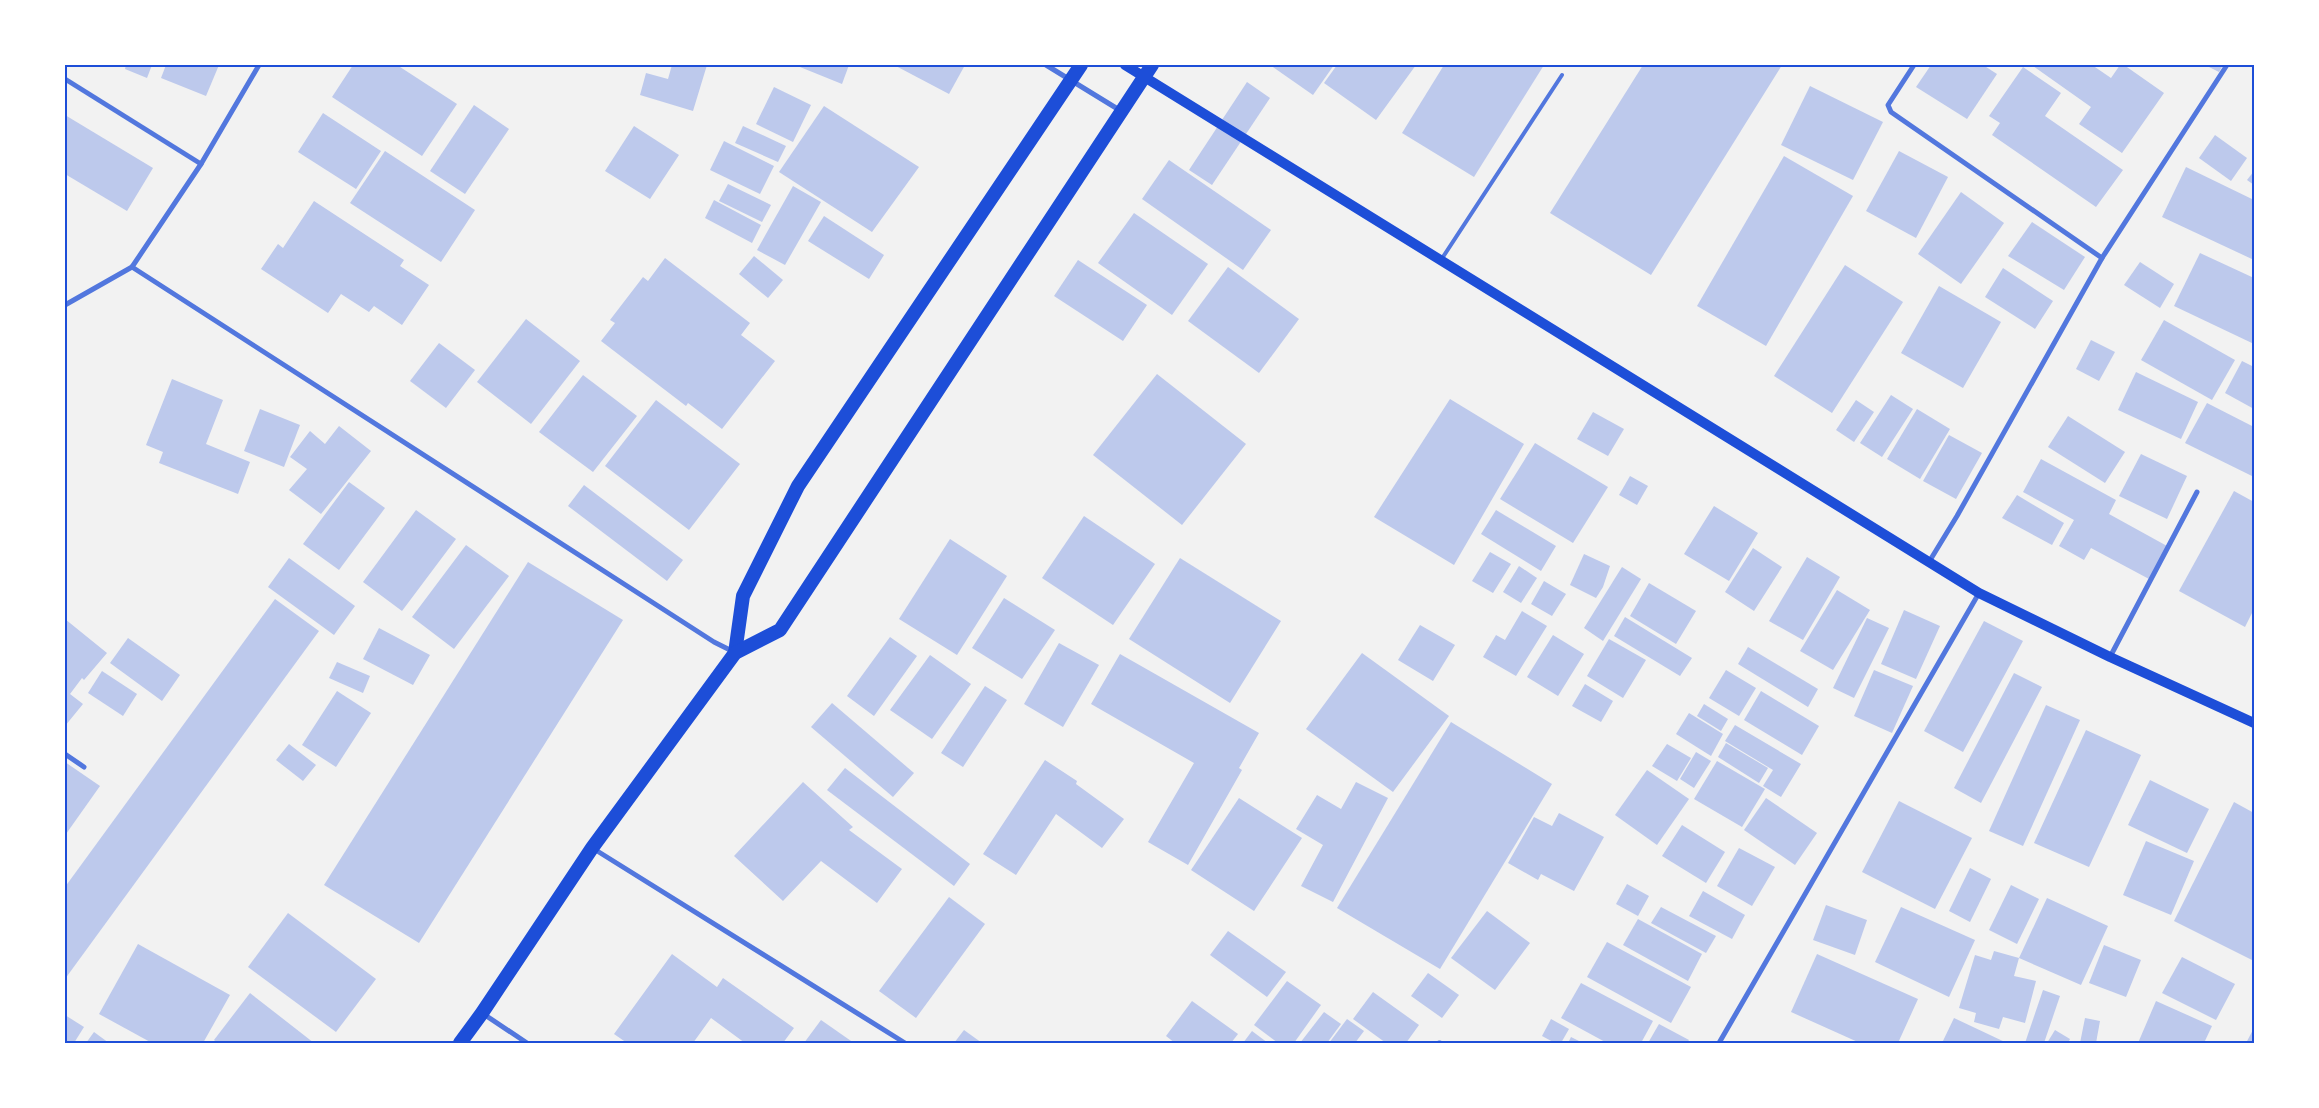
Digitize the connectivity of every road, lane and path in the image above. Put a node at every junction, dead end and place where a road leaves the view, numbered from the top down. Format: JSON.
{"nodes":[{"id":1,"x":259,"y":65,"type":"edge"},
{"id":2,"x":1046,"y":65,"type":"edge"},
{"id":3,"x":1081,"y":65,"type":"edge"},
{"id":4,"x":1125,"y":65,"type":"edge"},
{"id":5,"x":1914,"y":65,"type":"edge"},
{"id":6,"x":2227,"y":65,"type":"edge"},
{"id":7,"x":1148,"y":71,"type":"edge"},
{"id":8,"x":1562,"y":75,"type":"dead end"},
{"id":9,"x":65,"y":79,"type":"edge"},
{"id":10,"x":1070,"y":81,"type":"junction"},
{"id":11,"x":1122,"y":111,"type":"junction"},
{"id":12,"x":201,"y":164,"type":"junction"},
{"id":13,"x":2102,"y":258,"type":"junction"},
{"id":14,"x":1441,"y":260,"type":"junction"},
{"id":15,"x":132,"y":267,"type":"junction"},
{"id":16,"x":65,"y":305,"type":"edge"},
{"id":17,"x":2197,"y":492,"type":"dead end"},
{"id":18,"x":1928,"y":563,"type":"junction"},
{"id":19,"x":1979,"y":593,"type":"junction"},
{"id":20,"x":736,"y":653,"type":"junction"},
{"id":21,"x":2110,"y":657,"type":"junction"},
{"id":22,"x":2254,"y":723,"type":"edge"},
{"id":23,"x":65,"y":754,"type":"edge"},
{"id":24,"x":84,"y":767,"type":"dead end"},
{"id":25,"x":592,"y":848,"type":"junction"},
{"id":26,"x":482,"y":1013,"type":"junction"},
{"id":27,"x":460,"y":1043,"type":"edge"},
{"id":28,"x":527,"y":1043,"type":"edge"},
{"id":29,"x":905,"y":1043,"type":"edge"},
{"id":30,"x":1719,"y":1043,"type":"edge"}],
"edges":[{"from":1,"to":12,"type":"street"},
{"from":2,"to":10,"type":"street"},
{"from":3,"to":10,"type":"highway"},
{"from":4,"to":7,"type":"main road"},
{"from":5,"to":13,"type":"street"},
{"from":6,"to":13,"type":"street"},
{"from":7,"to":11,"type":"highway"},
{"from":7,"to":14,"type":"main road"},
{"from":8,"to":14,"type":"lane"},
{"from":9,"to":12,"type":"street"},
{"from":10,"to":11,"type":"street"},
{"from":10,"to":20,"type":"highway"},
{"from":11,"to":20,"type":"highway"},
{"from":12,"to":15,"type":"street"},
{"from":13,"to":18,"type":"street"},
{"from":14,"to":18,"type":"main road"},
{"from":15,"to":16,"type":"street"},
{"from":15,"to":20,"type":"street"},
{"from":17,"to":21,"type":"street"},
{"from":18,"to":19,"type":"main road"},
{"from":19,"to":21,"type":"main road"},
{"from":19,"to":30,"type":"street"},
{"from":20,"to":25,"type":"highway"},
{"from":21,"to":22,"type":"main road"},
{"from":23,"to":24,"type":"street"},
{"from":25,"to":26,"type":"highway"},
{"from":25,"to":29,"type":"street"},
{"from":26,"to":27,"type":"highway"},
{"from":26,"to":28,"type":"street"}]}
